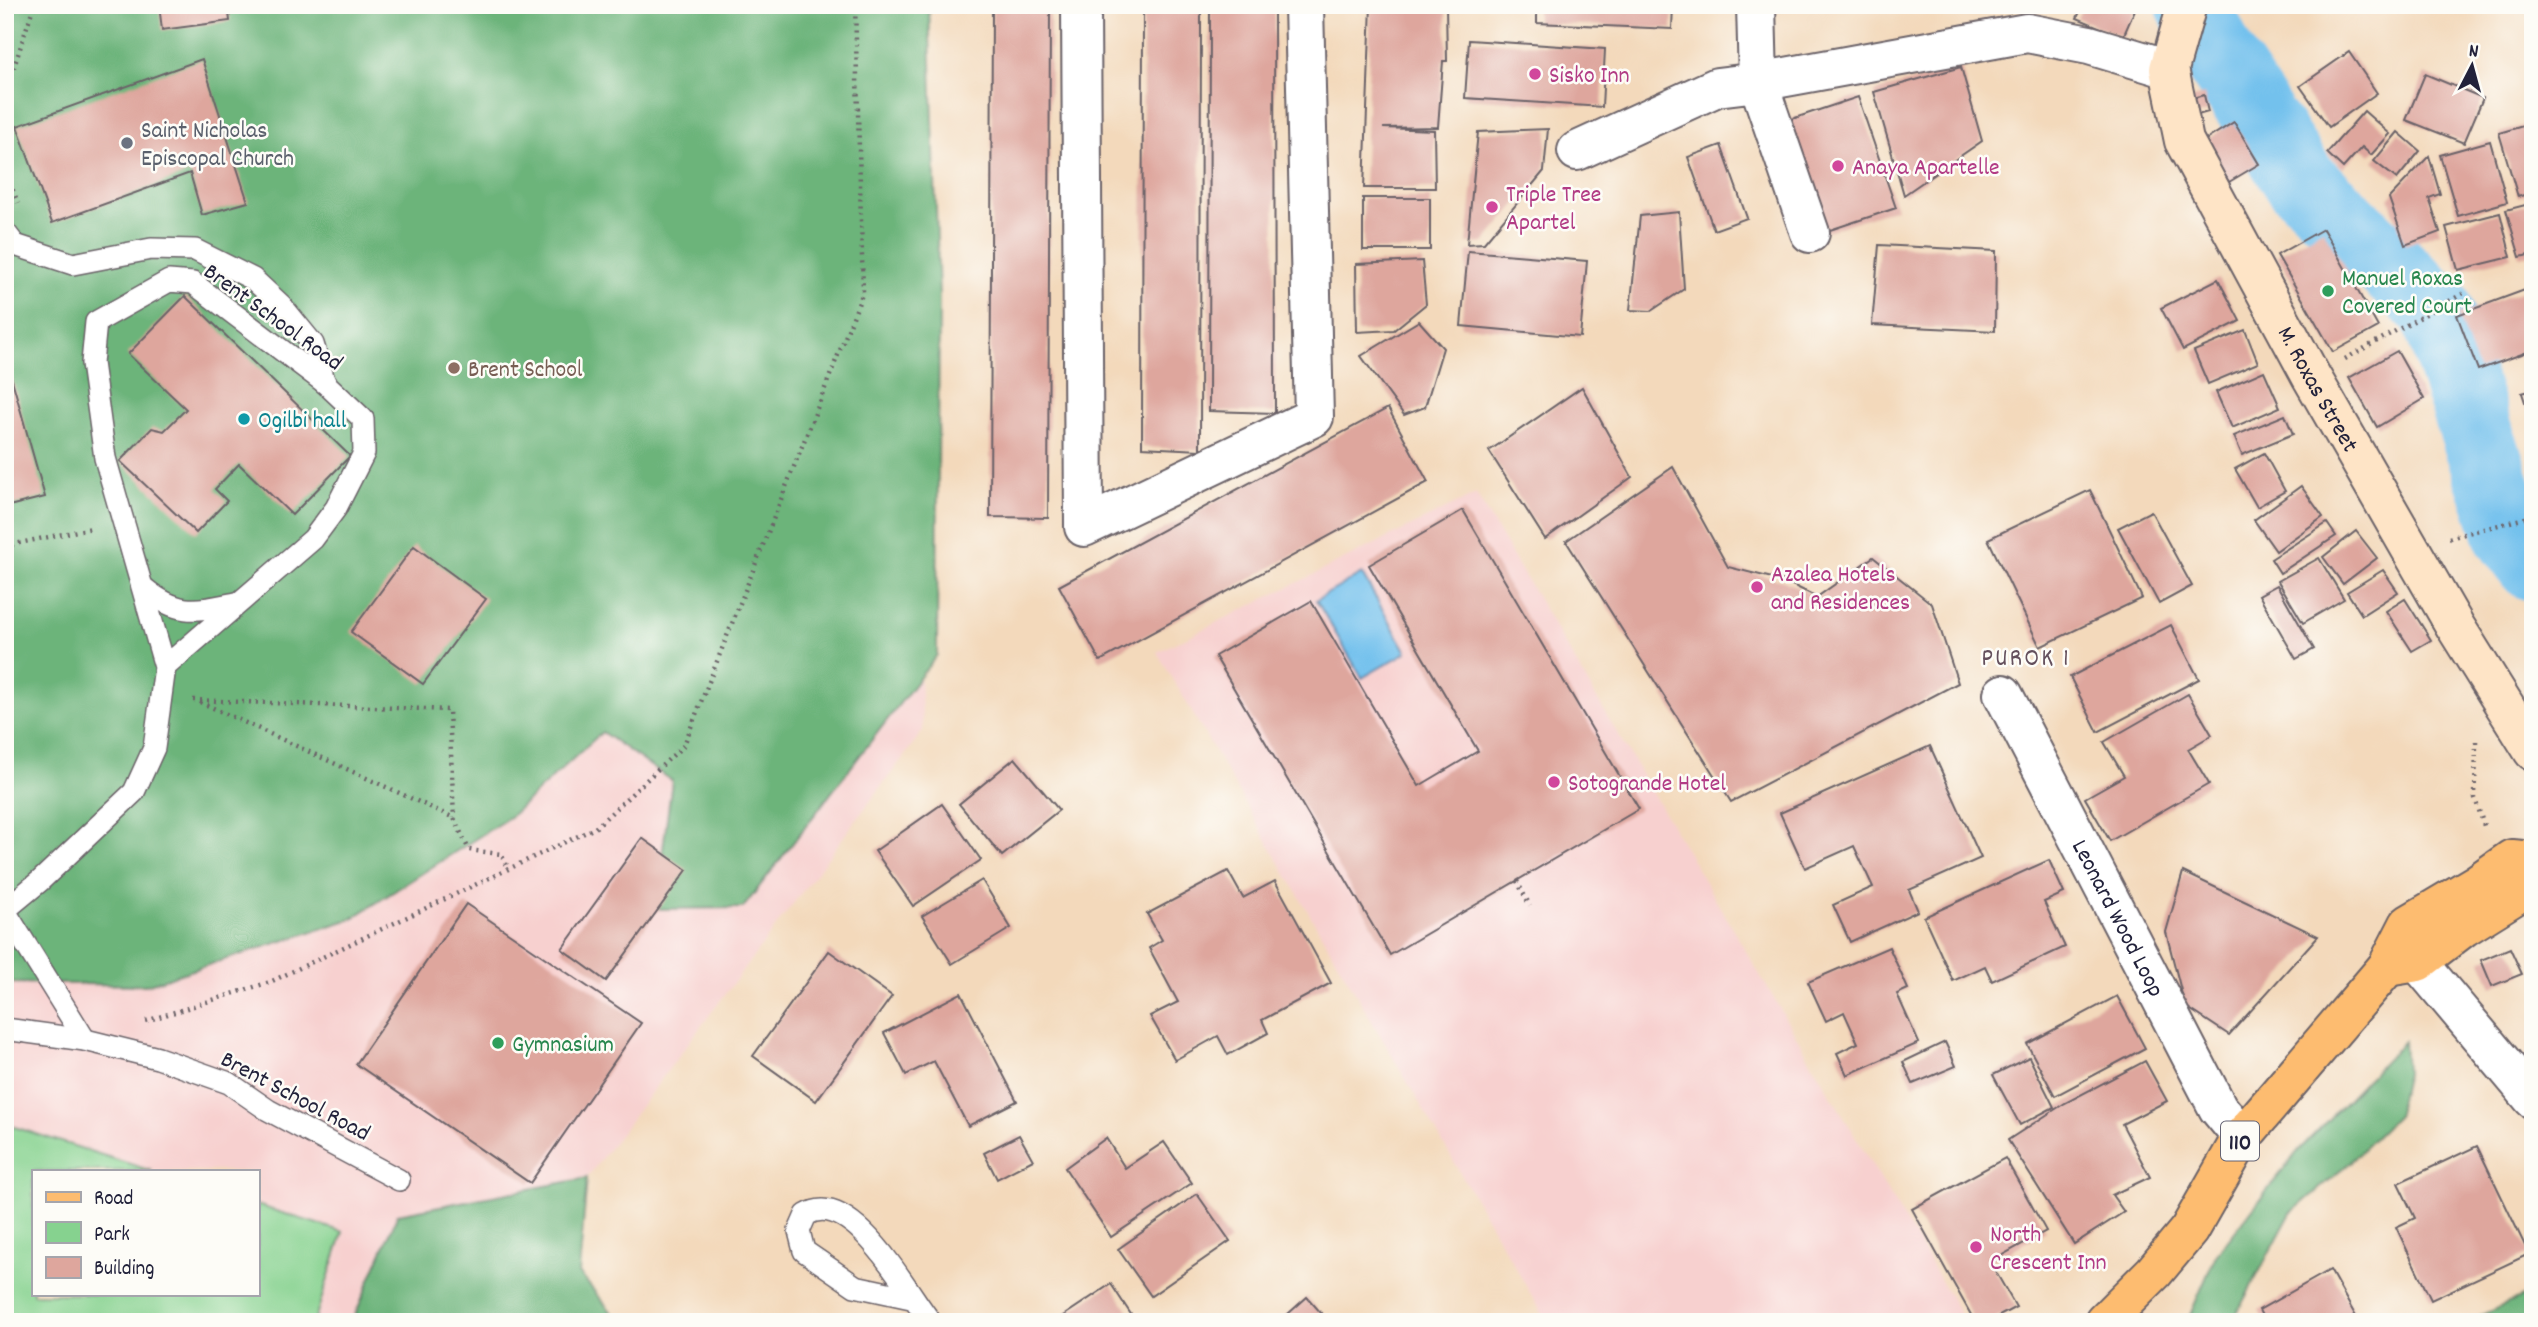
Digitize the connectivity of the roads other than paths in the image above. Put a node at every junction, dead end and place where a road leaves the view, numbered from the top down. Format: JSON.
{"nodes":[{"id":1,"x":1081,"y":5,"type":"edge"},
{"id":2,"x":1304,"y":5,"type":"edge"},
{"id":3,"x":1755,"y":5,"type":"edge"},
{"id":4,"x":2187,"y":5,"type":"edge"},
{"id":5,"x":2169,"y":69,"type":"junction"},
{"id":6,"x":1758,"y":82,"type":"junction"},
{"id":7,"x":1577,"y":151,"type":"dead end"},
{"id":8,"x":5,"y":232,"type":"edge"},
{"id":9,"x":1810,"y":233,"type":"dead end"},
{"id":10,"x":325,"y":383,"type":"junction"},
{"id":11,"x":144,"y":588,"type":"junction"},
{"id":12,"x":238,"y":603,"type":"junction"},
{"id":13,"x":165,"y":667,"type":"junction"},
{"id":14,"x":2003,"y":694,"type":"dead end"},
{"id":15,"x":2533,"y":751,"type":"edge"},
{"id":16,"x":2533,"y":861,"type":"edge"},
{"id":17,"x":2533,"y":884,"type":"edge"},
{"id":18,"x":5,"y":910,"type":"edge"},
{"id":19,"x":2403,"y":965,"type":"junction"},
{"id":20,"x":5,"y":1029,"type":"edge"},
{"id":21,"x":85,"y":1040,"type":"junction"},
{"id":22,"x":2533,"y":1099,"type":"edge"},
{"id":23,"x":2242,"y":1136,"type":"junction"},
{"id":24,"x":398,"y":1180,"type":"dead end"},
{"id":25,"x":911,"y":1298,"type":"junction"},
{"id":26,"x":931,"y":1322,"type":"edge"},
{"id":27,"x":2104,"y":1322,"type":"edge"}],
"edges":[{"from":1,"to":2,"type":"street"},
{"from":3,"to":6,"type":"street"},
{"from":4,"to":5,"type":"main road","name":"M. Roxas Street"},
{"from":5,"to":6,"type":"street"},
{"from":5,"to":15,"type":"main road","name":"M. Roxas Street"},
{"from":6,"to":7,"type":"street"},
{"from":6,"to":9,"type":"street"},
{"from":8,"to":10,"type":"lane"},
{"from":10,"to":11,"type":"lane","name":"Brent School Road"},
{"from":10,"to":12,"type":"lane","name":"Brent School Road"},
{"from":11,"to":12,"type":"lane"},
{"from":11,"to":13,"type":"lane","name":"Brent School Road"},
{"from":12,"to":13,"type":"lane","name":"Brent School Road"},
{"from":13,"to":18,"type":"lane","name":"Brent School Road"},
{"from":14,"to":23,"type":"street","name":"Leonard Wood Loop"},
{"from":16,"to":19,"type":"main road","number":"110"},
{"from":17,"to":19,"type":"main road","number":"110"},
{"from":18,"to":21,"type":"lane","name":"Brent School Road"},
{"from":19,"to":22,"type":"street"},
{"from":19,"to":23,"type":"main road","number":"110"},
{"from":20,"to":21,"type":"lane","name":"Brent School Road"},
{"from":21,"to":24,"type":"lane","name":"Brent School Road"},
{"from":23,"to":27,"type":"main road","number":"110"},
{"from":25,"to":25,"type":"lane"},
{"from":25,"to":26,"type":"lane"}]}
